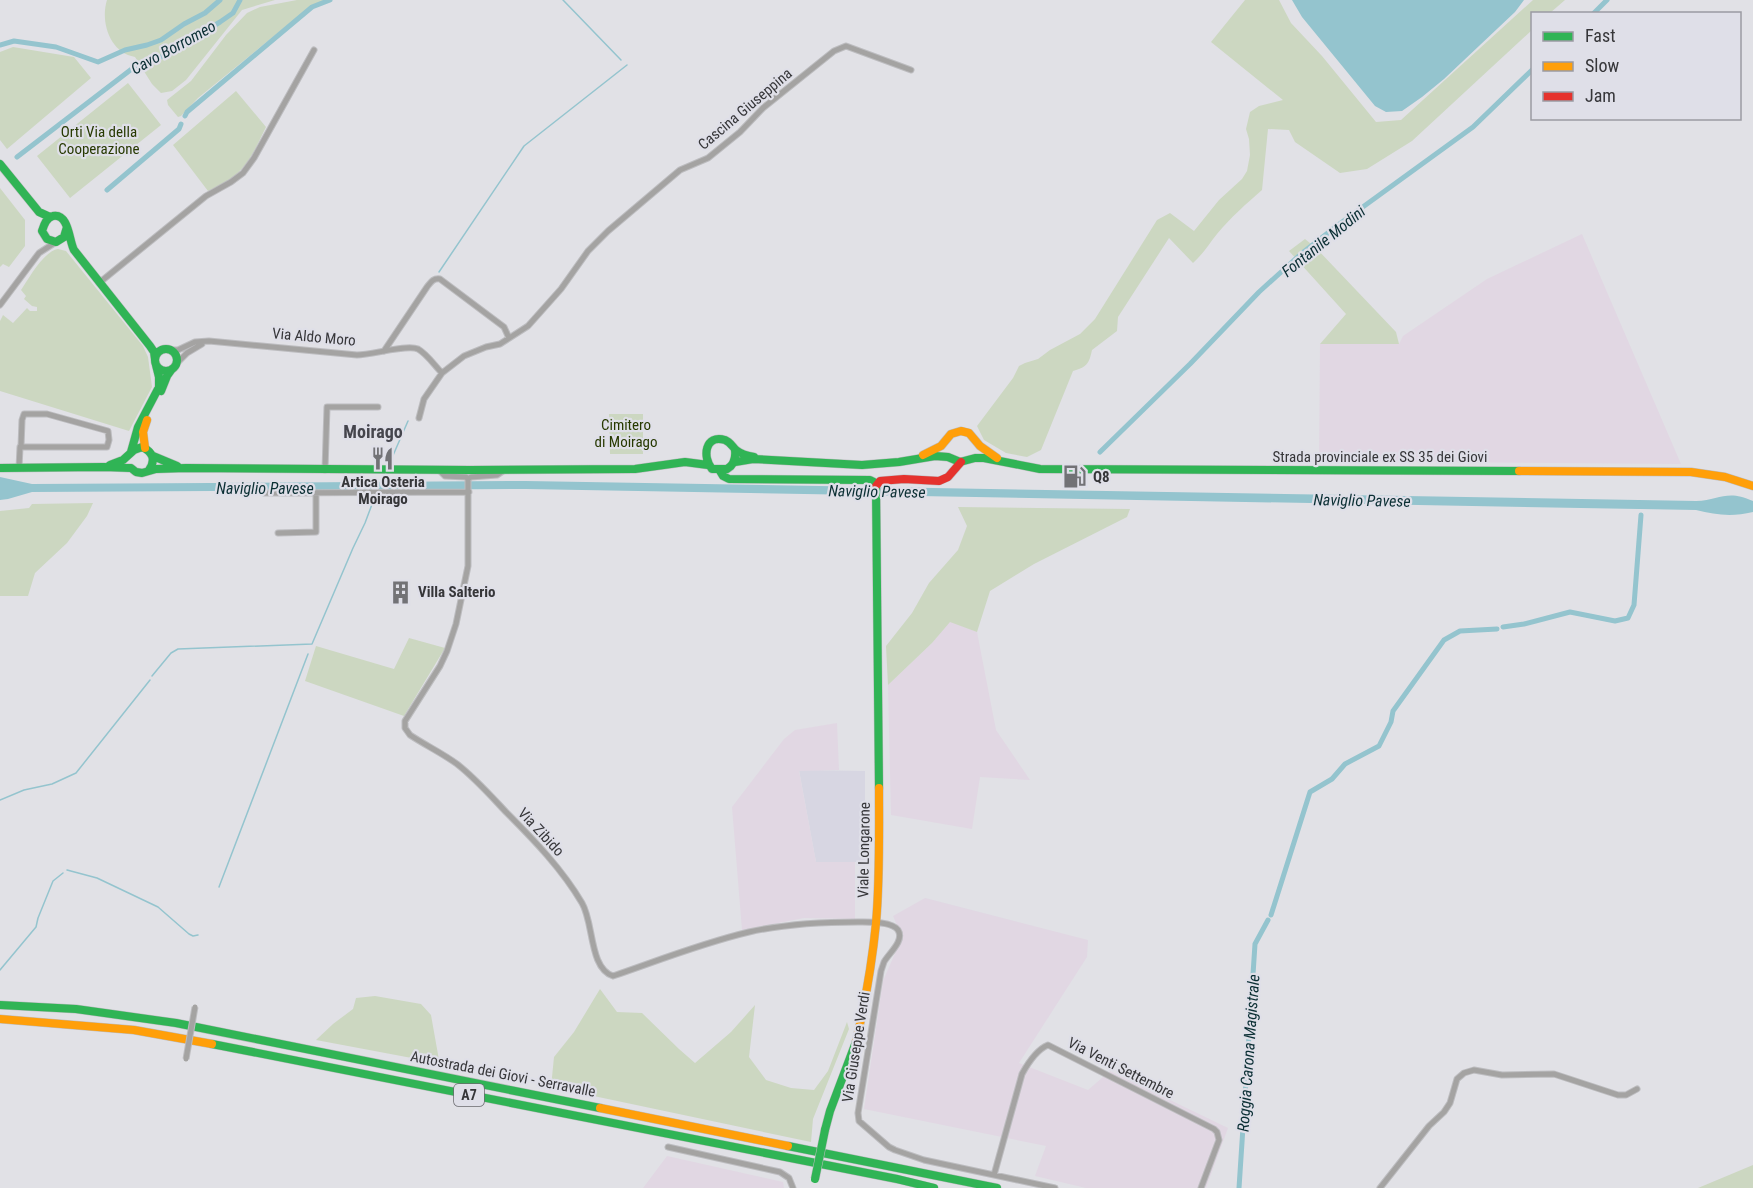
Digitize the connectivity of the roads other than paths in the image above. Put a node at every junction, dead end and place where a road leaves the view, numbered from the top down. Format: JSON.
{"nodes":[{"id":1,"x":314,"y":50,"type":"dead end"},
{"id":2,"x":911,"y":70,"type":"dead end"},
{"id":3,"x":0,"y":164,"type":"edge"},
{"id":4,"x":39,"y":212,"type":"junction"},
{"id":5,"x":50,"y":217,"type":"junction"},
{"id":6,"x":67,"y":227,"type":"junction"},
{"id":7,"x":42,"y":229,"type":"junction"},
{"id":8,"x":56,"y":241,"type":"junction"},
{"id":9,"x":39,"y":253,"type":"junction"},
{"id":10,"x":76,"y":255,"type":"junction"},
{"id":11,"x":99,"y":283,"type":"junction"},
{"id":12,"x":0,"y":305,"type":"edge"},
{"id":13,"x":509,"y":338,"type":"junction"},
{"id":14,"x":209,"y":341,"type":"junction"},
{"id":15,"x":148,"y":343,"type":"junction"},
{"id":16,"x":167,"y":350,"type":"junction"},
{"id":17,"x":384,"y":351,"type":"junction"},
{"id":18,"x":156,"y":362,"type":"junction"},
{"id":19,"x":174,"y":367,"type":"junction"},
{"id":20,"x":442,"y":373,"type":"junction"},
{"id":21,"x":378,"y":407,"type":"dead end"},
{"id":22,"x":419,"y":418,"type":"dead end"},
{"id":23,"x":972,"y":436,"type":"junction"},
{"id":24,"x":947,"y":439,"type":"junction"},
{"id":25,"x":21,"y":447,"type":"junction"},
{"id":26,"x":145,"y":448,"type":"junction"},
{"id":27,"x":735,"y":450,"type":"junction"},
{"id":28,"x":705,"y":452,"type":"junction"},
{"id":29,"x":130,"y":454,"type":"junction"},
{"id":30,"x":153,"y":456,"type":"junction"},
{"id":31,"x":951,"y":458,"type":"junction"},
{"id":32,"x":767,"y":459,"type":"junction"},
{"id":33,"x":914,"y":459,"type":"junction"},
{"id":34,"x":964,"y":461,"type":"junction"},
{"id":35,"x":685,"y":462,"type":"junction"},
{"id":36,"x":735,"y":462,"type":"junction"},
{"id":37,"x":1005,"y":462,"type":"junction"},
{"id":38,"x":708,"y":465,"type":"junction"},
{"id":39,"x":104,"y":467,"type":"junction"},
{"id":40,"x":0,"y":468,"type":"edge"},
{"id":41,"x":19,"y":468,"type":"junction"},
{"id":42,"x":132,"y":468,"type":"junction"},
{"id":43,"x":186,"y":468,"type":"junction"},
{"id":44,"x":149,"y":470,"type":"junction"},
{"id":45,"x":325,"y":470,"type":"junction"},
{"id":46,"x":439,"y":470,"type":"junction"},
{"id":47,"x":505,"y":470,"type":"junction"},
{"id":48,"x":720,"y":471,"type":"junction"},
{"id":49,"x":468,"y":479,"type":"junction"},
{"id":50,"x":876,"y":486,"type":"junction"},
{"id":51,"x":1753,"y":486,"type":"edge"},
{"id":52,"x":469,"y":492,"type":"junction"},
{"id":53,"x":264,"y":493,"type":"dead end"},
{"id":54,"x":316,"y":493,"type":"junction"},
{"id":55,"x":278,"y":532,"type":"dead end"},
{"id":56,"x":876,"y":922,"type":"junction"},
{"id":57,"x":0,"y":1005,"type":"edge"},
{"id":58,"x":195,"y":1007,"type":"dead end"},
{"id":59,"x":0,"y":1019,"type":"edge"},
{"id":60,"x":186,"y":1059,"type":"dead end"},
{"id":61,"x":1637,"y":1089,"type":"dead end"},
{"id":62,"x":668,"y":1147,"type":"dead end"},
{"id":63,"x":994,"y":1175,"type":"junction"},
{"id":64,"x":814,"y":1184,"type":"edge"},
{"id":65,"x":793,"y":1188,"type":"edge"},
{"id":66,"x":934,"y":1188,"type":"edge"},
{"id":67,"x":997,"y":1188,"type":"edge"},
{"id":68,"x":1055,"y":1188,"type":"edge"},
{"id":69,"x":1201,"y":1188,"type":"edge"},
{"id":70,"x":1380,"y":1188,"type":"edge"}],
"edges":[{"from":1,"to":11,"type":"street"},
{"from":2,"to":13,"type":"street","name":"Cascina Giuseppina"},
{"from":3,"to":4,"type":"main road"},
{"from":4,"to":5,"type":"main road"},
{"from":4,"to":7,"type":"main road"},
{"from":5,"to":6,"type":"main road"},
{"from":5,"to":7,"type":"main road"},
{"from":6,"to":8,"type":"main road"},
{"from":6,"to":10,"type":"main road"},
{"from":7,"to":8,"type":"main road"},
{"from":7,"to":9,"type":"street"},
{"from":8,"to":9,"type":"street"},
{"from":8,"to":10,"type":"main road"},
{"from":9,"to":12,"type":"street"},
{"from":10,"to":11,"type":"main road"},
{"from":11,"to":15,"type":"main road"},
{"from":13,"to":17,"type":"street"},
{"from":13,"to":20,"type":"street","name":"Cascina Giuseppina"},
{"from":14,"to":16,"type":"street","name":"Via Aldo Moro"},
{"from":14,"to":17,"type":"street","name":"Via Aldo Moro"},
{"from":14,"to":19,"type":"street"},
{"from":15,"to":16,"type":"main road"},
{"from":15,"to":18,"type":"main road"},
{"from":16,"to":18,"type":"main road"},
{"from":16,"to":19,"type":"main road"},
{"from":17,"to":20,"type":"street","name":"Via Aldo Moro"},
{"from":18,"to":19,"type":"main road"},
{"from":18,"to":29,"type":"main road"},
{"from":19,"to":26,"type":"main road"},
{"from":20,"to":22,"type":"street","name":"Cascina Giuseppina"},
{"from":21,"to":45,"type":"street"},
{"from":23,"to":24,"type":"main road","name":"Strada provinciale ex SS 35 dei Giovi"},
{"from":23,"to":34,"type":"main road"},
{"from":23,"to":37,"type":"main road","name":"Strada provinciale ex SS 35 dei Giovi"},
{"from":24,"to":31,"type":"main road"},
{"from":24,"to":33,"type":"main road","name":"Strada provinciale ex SS 35 dei Giovi"},
{"from":25,"to":25,"type":"street"},
{"from":25,"to":41,"type":"street"},
{"from":26,"to":29,"type":"main road"},
{"from":26,"to":30,"type":"main road"},
{"from":27,"to":28,"type":"main road","name":"Strada provinciale ex SS 35 dei Giovi"},
{"from":27,"to":32,"type":"main road","name":"Strada provinciale ex SS 35 dei Giovi"},
{"from":27,"to":36,"type":"main road"},
{"from":28,"to":35,"type":"main road"},
{"from":28,"to":38,"type":"main road"},
{"from":29,"to":39,"type":"main road"},
{"from":29,"to":42,"type":"main road"},
{"from":30,"to":43,"type":"main road"},
{"from":30,"to":44,"type":"main road"},
{"from":31,"to":33,"type":"main road","name":"Strada provinciale ex SS 35 dei Giovi"},
{"from":31,"to":34,"type":"main road","name":"Strada provinciale ex SS 35 dei Giovi"},
{"from":32,"to":33,"type":"main road","name":"Strada provinciale ex SS 35 dei Giovi"},
{"from":32,"to":36,"type":"main road","name":"Strada provinciale ex SS 35 dei Giovi"},
{"from":34,"to":37,"type":"main road","name":"Strada provinciale ex SS 35 dei Giovi"},
{"from":34,"to":50,"type":"main road"},
{"from":35,"to":38,"type":"main road"},
{"from":35,"to":47,"type":"main road"},
{"from":36,"to":48,"type":"main road","name":"Strada provinciale ex SS 35 dei Giovi"},
{"from":37,"to":51,"type":"main road","name":"Strada provinciale ex SS 35 dei Giovi"},
{"from":38,"to":48,"type":"main road"},
{"from":39,"to":41,"type":"main road"},
{"from":39,"to":42,"type":"main road"},
{"from":40,"to":41,"type":"main road"},
{"from":42,"to":44,"type":"main road"},
{"from":43,"to":44,"type":"main road"},
{"from":43,"to":45,"type":"main road"},
{"from":45,"to":46,"type":"main road"},
{"from":46,"to":47,"type":"main road"},
{"from":46,"to":49,"type":"street"},
{"from":47,"to":49,"type":"street"},
{"from":48,"to":50,"type":"main road"},
{"from":49,"to":52,"type":"street","name":"Via Zibido"},
{"from":50,"to":56,"type":"main road","name":"Viale Longarone"},
{"from":52,"to":54,"type":"street"},
{"from":52,"to":56,"type":"street","name":"Via Zibido"},
{"from":53,"to":54,"type":"street"},
{"from":54,"to":55,"type":"street"},
{"from":56,"to":63,"type":"street","name":"Via Giuseppe Verdi"},
{"from":56,"to":64,"type":"main road","name":"Viale Longarone","bridge":true},
{"from":57,"to":67,"type":"main road","name":"Autostrada dei Giovi - Serravalle","number":"A7"},
{"from":58,"to":60,"type":"street","bridge":true},
{"from":59,"to":66,"type":"main road","name":"Autostrada dei Giovi - Serravalle","number":"A7"},
{"from":61,"to":70,"type":"street"},
{"from":62,"to":65,"type":"street"},
{"from":63,"to":68,"type":"street"},
{"from":63,"to":69,"type":"street","name":"Via Venti Settembre"}]}
